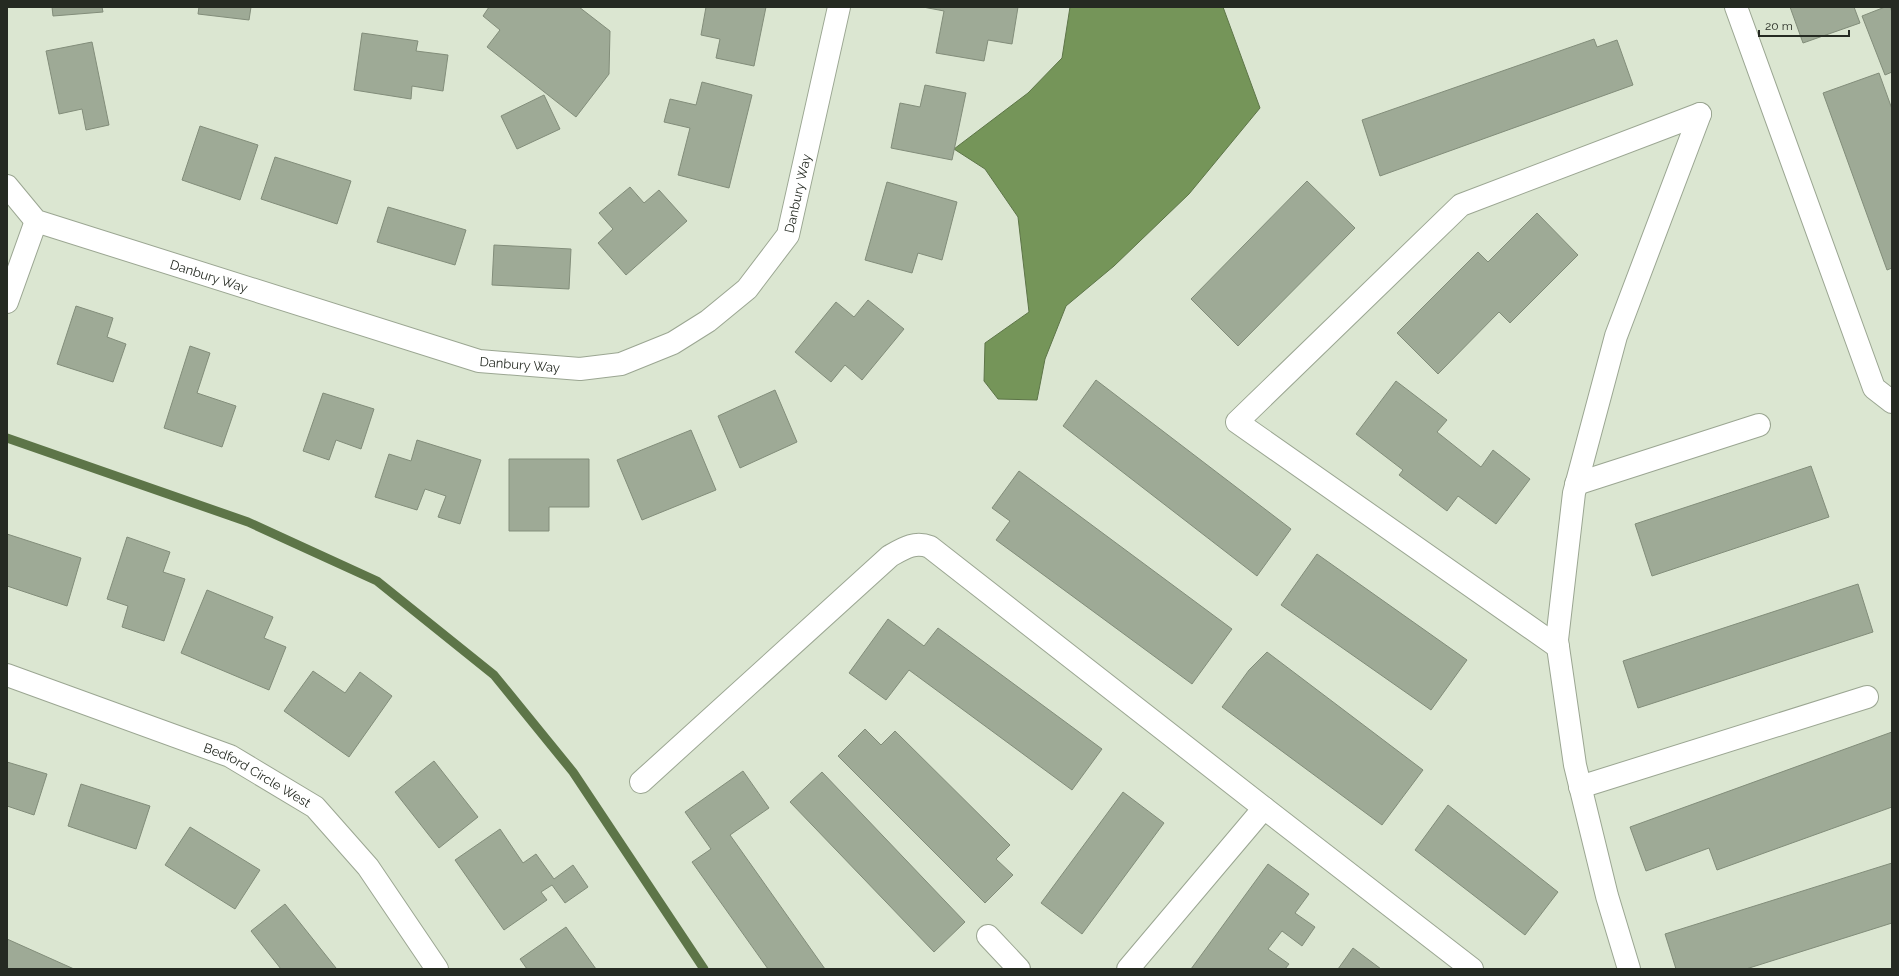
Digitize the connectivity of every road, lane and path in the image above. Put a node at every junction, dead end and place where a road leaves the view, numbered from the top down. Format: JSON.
{"nodes":[{"id":1,"x":839,"y":7,"type":"edge"},
{"id":2,"x":1736,"y":7,"type":"edge"},
{"id":3,"x":7,"y":186,"type":"edge"},
{"id":4,"x":36,"y":221,"type":"junction"},
{"id":5,"x":7,"y":302,"type":"edge"},
{"id":6,"x":1892,"y":402,"type":"edge"},
{"id":7,"x":1759,"y":425,"type":"dead end"},
{"id":8,"x":1576,"y":484,"type":"junction"},
{"id":9,"x":1558,"y":647,"type":"junction"},
{"id":10,"x":7,"y":675,"type":"edge"},
{"id":11,"x":1867,"y":697,"type":"dead end"},
{"id":12,"x":641,"y":782,"type":"dead end"},
{"id":13,"x":1580,"y":788,"type":"junction"},
{"id":14,"x":1264,"y":808,"type":"junction"},
{"id":15,"x":988,"y":936,"type":"dead end"},
{"id":16,"x":437,"y":969,"type":"edge"},
{"id":17,"x":1019,"y":969,"type":"edge"},
{"id":18,"x":1128,"y":969,"type":"edge"},
{"id":19,"x":1472,"y":969,"type":"edge"},
{"id":20,"x":1629,"y":969,"type":"edge"}],
"edges":[{"from":1,"to":4,"type":"street","name":"Danbury Way"},
{"from":2,"to":6,"type":"street"},
{"from":3,"to":4,"type":"street"},
{"from":4,"to":5,"type":"street"},
{"from":7,"to":8,"type":"street"},
{"from":8,"to":9,"type":"street"},
{"from":8,"to":9,"type":"street"},
{"from":9,"to":13,"type":"street"},
{"from":10,"to":16,"type":"street","name":"Bedford Circle West"},
{"from":11,"to":13,"type":"street"},
{"from":12,"to":14,"type":"street"},
{"from":13,"to":20,"type":"street"},
{"from":14,"to":18,"type":"street"},
{"from":14,"to":19,"type":"street"},
{"from":15,"to":17,"type":"street"}]}
